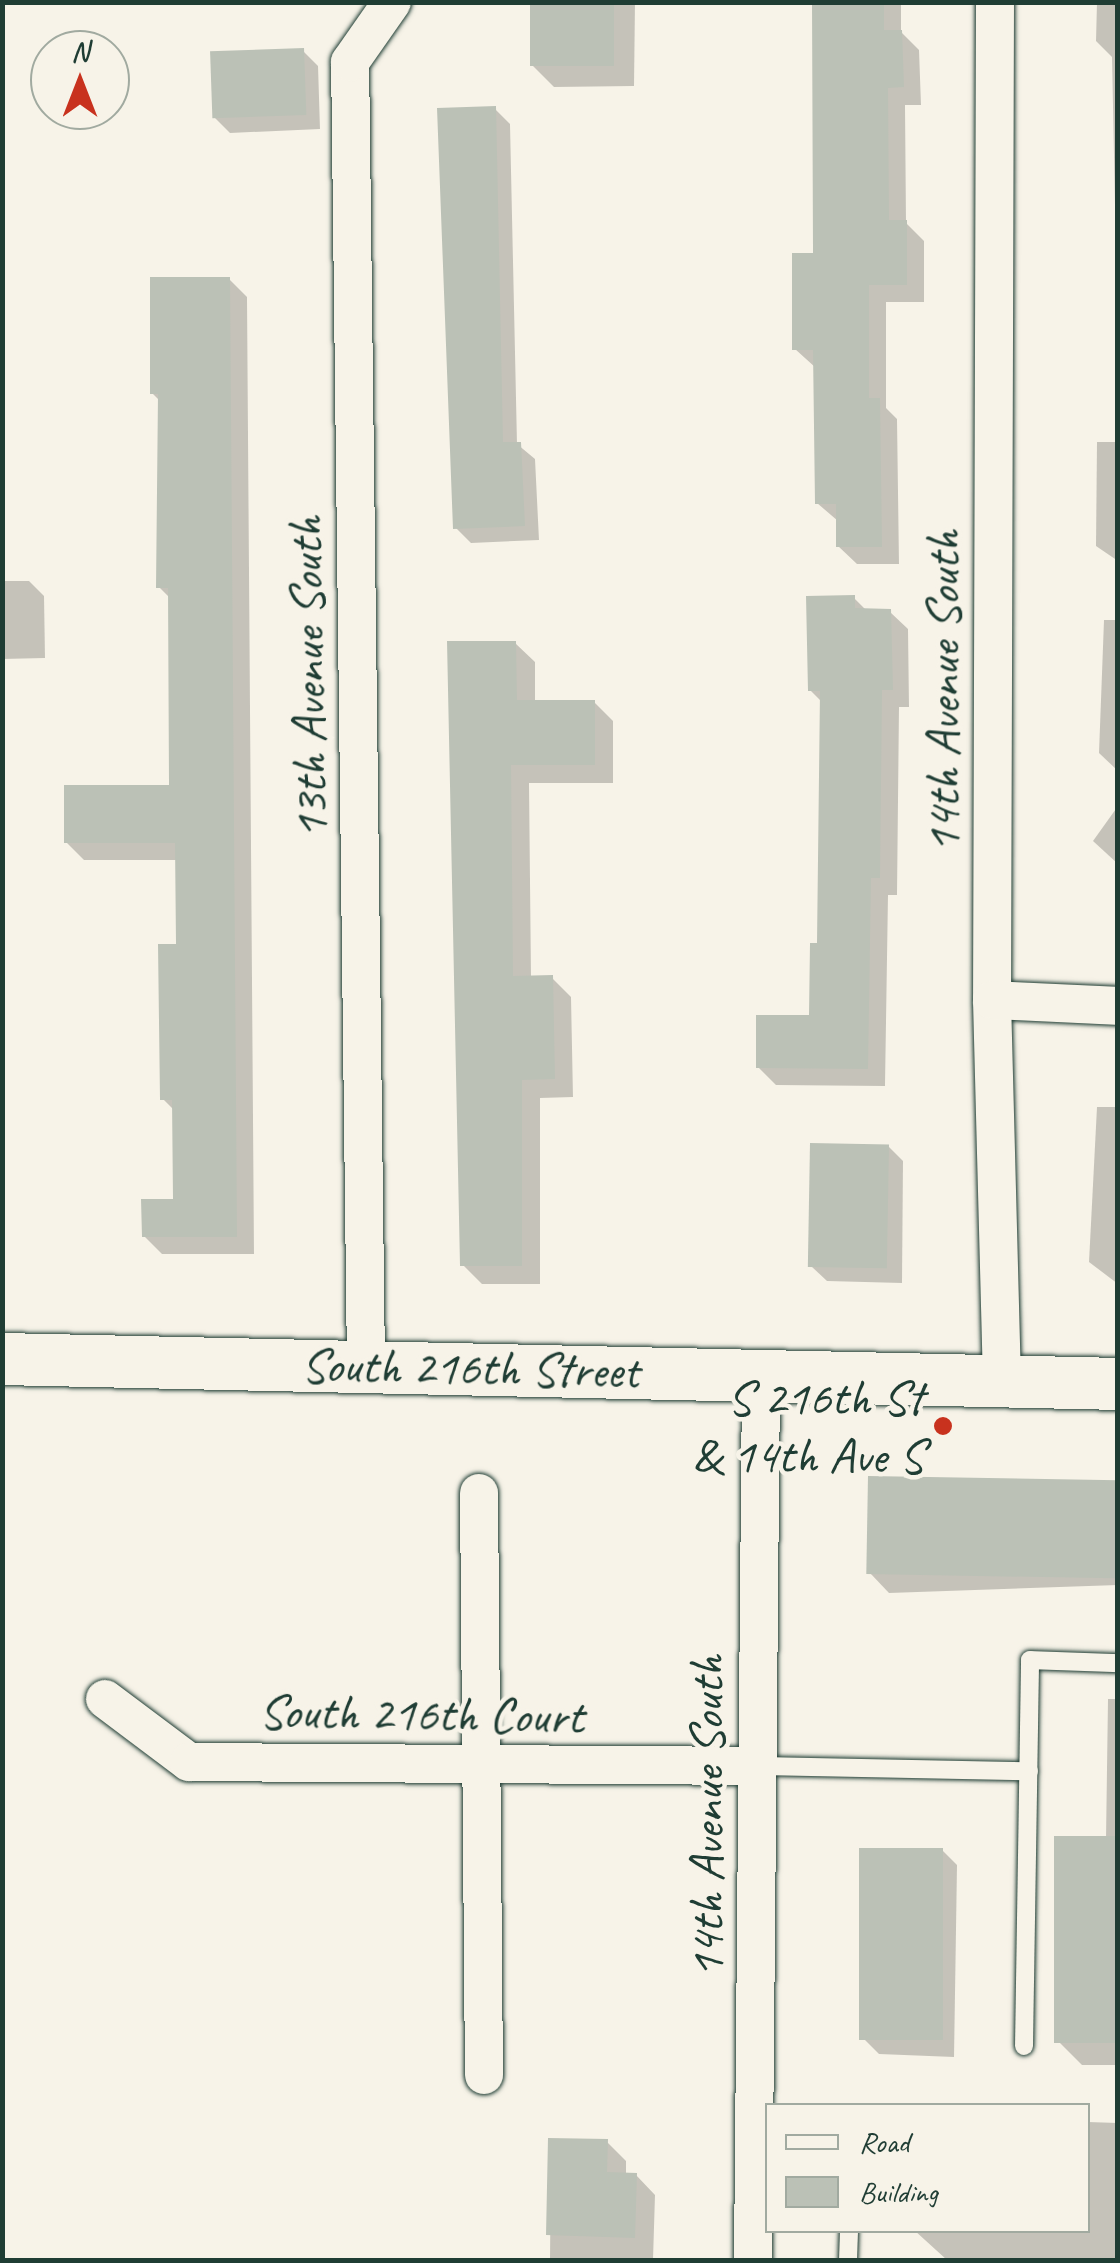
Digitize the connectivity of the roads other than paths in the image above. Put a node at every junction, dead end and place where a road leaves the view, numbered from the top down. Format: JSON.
{"nodes":[{"id":1,"x":392,"y":2,"type":"edge"},
{"id":2,"x":995,"y":2,"type":"edge"},
{"id":3,"x":992,"y":1000,"type":"junction"},
{"id":4,"x":1118,"y":1006,"type":"edge"},
{"id":5,"x":2,"y":1359,"type":"edge"},
{"id":6,"x":366,"y":1366,"type":"junction"},
{"id":7,"x":761,"y":1375,"type":"junction"},
{"id":8,"x":1002,"y":1382,"type":"junction"},
{"id":9,"x":1118,"y":1384,"type":"edge"},
{"id":10,"x":479,"y":1492,"type":"dead end"},
{"id":11,"x":1118,"y":1663,"type":"edge"},
{"id":12,"x":105,"y":1699,"type":"dead end"},
{"id":13,"x":479,"y":1766,"type":"junction"},
{"id":14,"x":758,"y":1766,"type":"junction"},
{"id":15,"x":1029,"y":1771,"type":"junction"},
{"id":16,"x":1024,"y":2046,"type":"dead end"},
{"id":17,"x":484,"y":2075,"type":"dead end"},
{"id":18,"x":848,"y":2233,"type":"edge"},
{"id":19,"x":754,"y":2260,"type":"edge"},
{"id":20,"x":848,"y":2260,"type":"edge"}],
"edges":[{"from":1,"to":6,"type":"street","name":"13th Avenue South"},
{"from":2,"to":3,"type":"street","name":"14th Avenue South"},
{"from":3,"to":4,"type":"street"},
{"from":3,"to":8,"type":"street","name":"14th Avenue South"},
{"from":5,"to":6,"type":"main road","name":"South 216th Street"},
{"from":6,"to":7,"type":"main road","name":"South 216th Street"},
{"from":7,"to":8,"type":"main road","name":"South 216th Street"},
{"from":7,"to":14,"type":"street","name":"14th Avenue South"},
{"from":8,"to":9,"type":"main road","name":"South 216th Street"},
{"from":10,"to":13,"type":"street"},
{"from":11,"to":15,"type":"lane"},
{"from":12,"to":13,"type":"street","name":"South 216th Court"},
{"from":13,"to":14,"type":"street","name":"South 216th Court"},
{"from":13,"to":17,"type":"street"},
{"from":14,"to":15,"type":"lane"},
{"from":14,"to":19,"type":"street","name":"14th Avenue South"},
{"from":15,"to":16,"type":"lane"},
{"from":18,"to":20,"type":"lane"}]}
